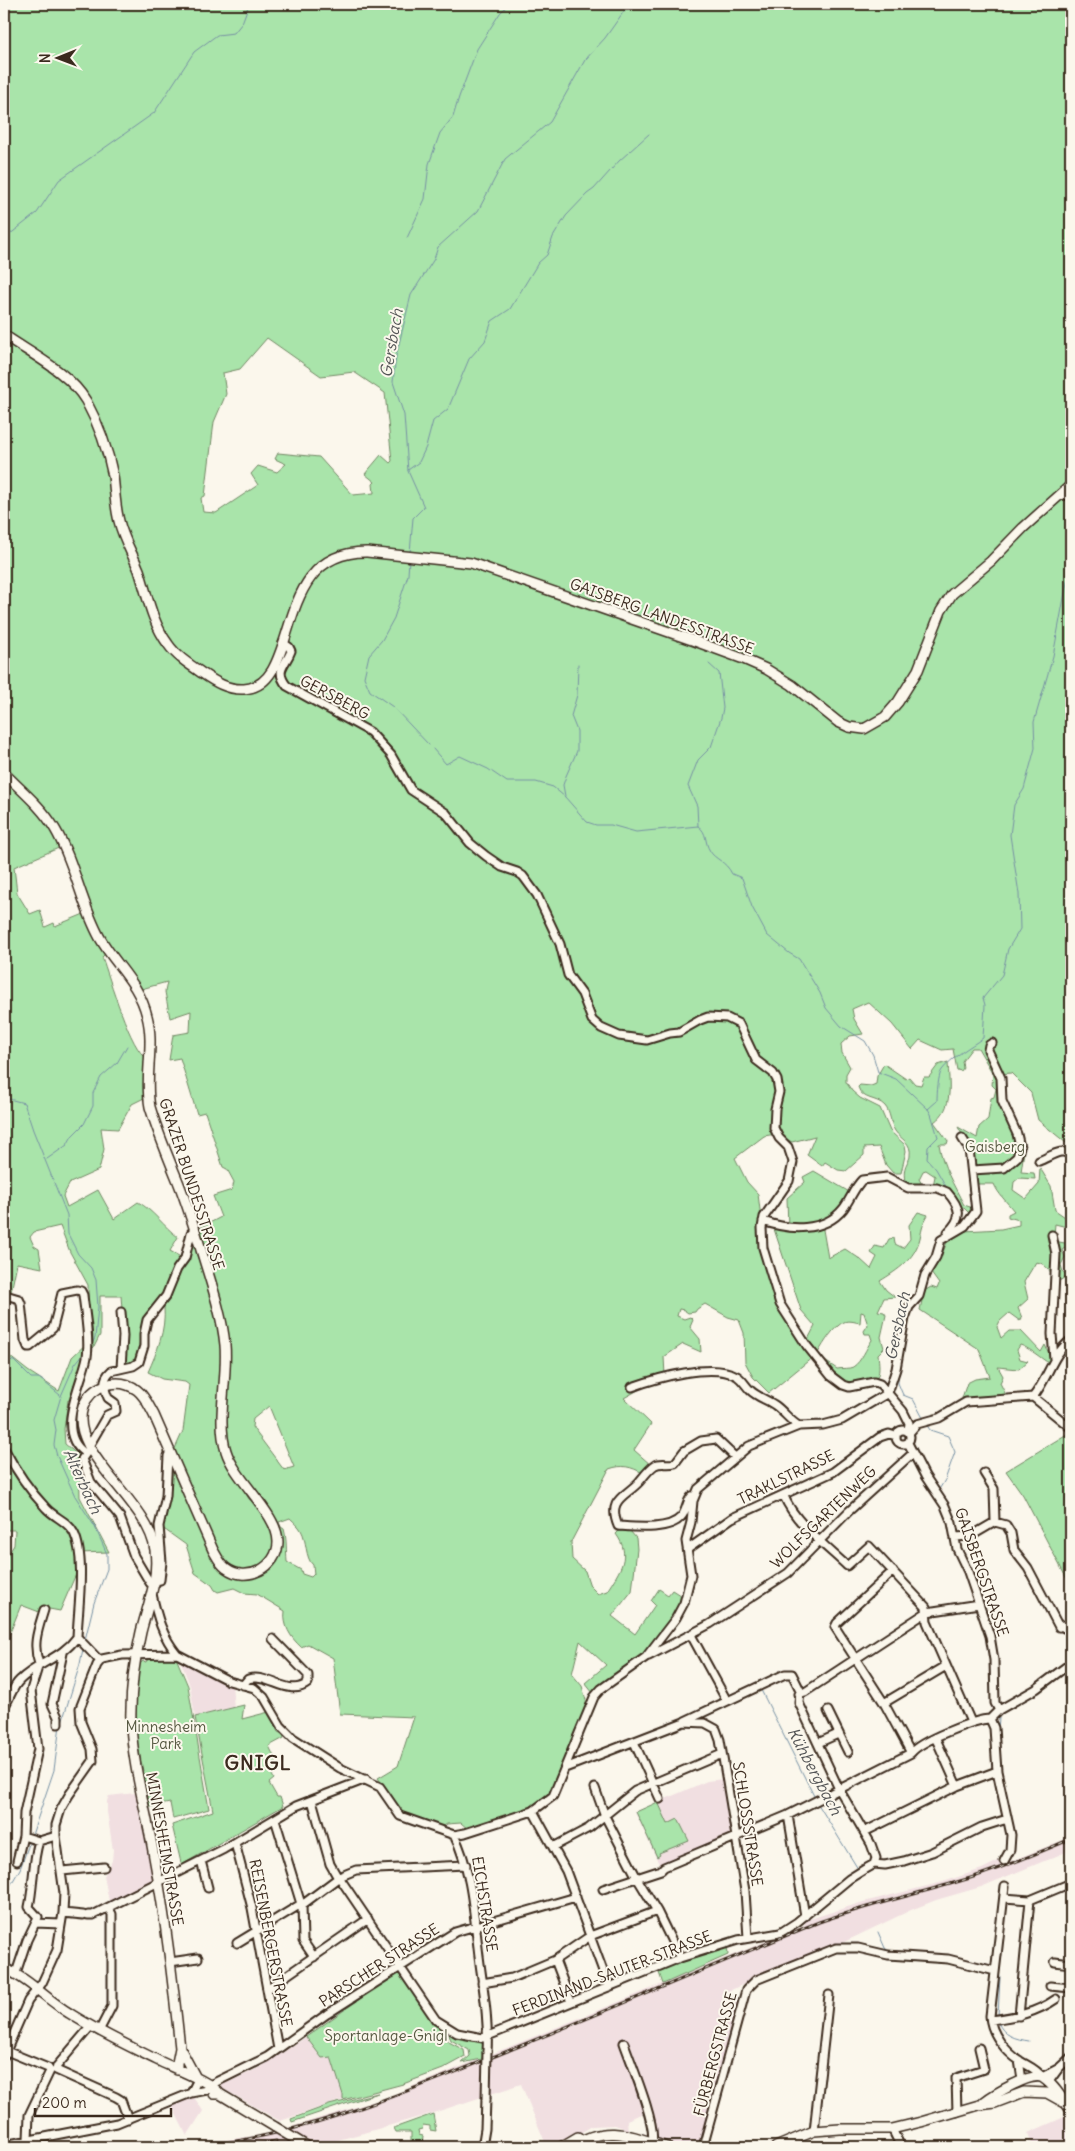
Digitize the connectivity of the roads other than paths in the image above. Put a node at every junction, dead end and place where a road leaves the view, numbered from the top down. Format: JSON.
{"nodes":[{"id":1,"x":4,"y":335,"type":"edge"},
{"id":2,"x":1071,"y":485,"type":"edge"},
{"id":3,"x":1062,"y":495,"type":"junction"},
{"id":4,"x":1071,"y":496,"type":"edge"},
{"id":5,"x":283,"y":643,"type":"junction"},
{"id":6,"x":4,"y":773,"type":"edge"},
{"id":7,"x":992,"y":1043,"type":"dead end"},
{"id":8,"x":962,"y":1138,"type":"dead end"},
{"id":9,"x":1071,"y":1156,"type":"edge"},
{"id":10,"x":1040,"y":1161,"type":"dead end"},
{"id":11,"x":972,"y":1170,"type":"junction"},
{"id":12,"x":763,"y":1221,"type":"junction"},
{"id":13,"x":195,"y":1229,"type":"junction"},
{"id":14,"x":1052,"y":1235,"type":"dead end"},
{"id":15,"x":941,"y":1240,"type":"junction"},
{"id":16,"x":4,"y":1300,"type":"edge"},
{"id":17,"x":121,"y":1312,"type":"dead end"},
{"id":18,"x":1071,"y":1340,"type":"edge"},
{"id":19,"x":1054,"y":1359,"type":"junction"},
{"id":20,"x":121,"y":1368,"type":"junction"},
{"id":21,"x":105,"y":1385,"type":"junction"},
{"id":22,"x":632,"y":1387,"type":"dead end"},
{"id":23,"x":888,"y":1393,"type":"junction"},
{"id":24,"x":1033,"y":1397,"type":"junction"},
{"id":25,"x":799,"y":1426,"type":"junction"},
{"id":26,"x":1071,"y":1428,"type":"edge"},
{"id":27,"x":909,"y":1432,"type":"junction"},
{"id":28,"x":896,"y":1436,"type":"junction"},
{"id":29,"x":908,"y":1443,"type":"junction"},
{"id":30,"x":4,"y":1448,"type":"edge"},
{"id":31,"x":88,"y":1450,"type":"junction"},
{"id":32,"x":170,"y":1452,"type":"junction"},
{"id":33,"x":912,"y":1453,"type":"junction"},
{"id":34,"x":735,"y":1457,"type":"junction"},
{"id":35,"x":984,"y":1473,"type":"dead end"},
{"id":36,"x":695,"y":1496,"type":"junction"},
{"id":37,"x":784,"y":1496,"type":"junction"},
{"id":38,"x":995,"y":1522,"type":"junction"},
{"id":39,"x":955,"y":1537,"type":"junction"},
{"id":40,"x":821,"y":1541,"type":"junction"},
{"id":41,"x":688,"y":1549,"type":"junction"},
{"id":42,"x":893,"y":1570,"type":"junction"},
{"id":43,"x":155,"y":1583,"type":"junction"},
{"id":44,"x":152,"y":1594,"type":"junction"},
{"id":45,"x":976,"y":1604,"type":"junction"},
{"id":46,"x":44,"y":1610,"type":"dead end"},
{"id":47,"x":927,"y":1612,"type":"junction"},
{"id":48,"x":1064,"y":1628,"type":"dead end"},
{"id":49,"x":691,"y":1635,"type":"junction"},
{"id":50,"x":77,"y":1637,"type":"junction"},
{"id":51,"x":273,"y":1639,"type":"dead end"},
{"id":52,"x":63,"y":1653,"type":"junction"},
{"id":53,"x":177,"y":1654,"type":"junction"},
{"id":54,"x":136,"y":1656,"type":"junction"},
{"id":55,"x":646,"y":1657,"type":"junction"},
{"id":56,"x":855,"y":1658,"type":"junction"},
{"id":57,"x":100,"y":1661,"type":"junction"},
{"id":58,"x":1071,"y":1663,"type":"edge"},
{"id":59,"x":39,"y":1664,"type":"junction"},
{"id":60,"x":946,"y":1666,"type":"junction"},
{"id":61,"x":244,"y":1685,"type":"junction"},
{"id":62,"x":800,"y":1694,"type":"junction"},
{"id":63,"x":727,"y":1701,"type":"junction"},
{"id":64,"x":884,"y":1702,"type":"junction"},
{"id":65,"x":4,"y":1707,"type":"edge"},
{"id":66,"x":999,"y":1710,"type":"junction"},
{"id":67,"x":828,"y":1711,"type":"dead end"},
{"id":68,"x":704,"y":1712,"type":"junction"},
{"id":69,"x":990,"y":1719,"type":"junction"},
{"id":70,"x":684,"y":1722,"type":"junction"},
{"id":71,"x":971,"y":1722,"type":"junction"},
{"id":72,"x":705,"y":1723,"type":"junction"},
{"id":73,"x":58,"y":1724,"type":"dead end"},
{"id":74,"x":838,"y":1734,"type":"junction"},
{"id":75,"x":936,"y":1738,"type":"junction"},
{"id":76,"x":634,"y":1742,"type":"junction"},
{"id":77,"x":818,"y":1743,"type":"junction"},
{"id":78,"x":848,"y":1752,"type":"dead end"},
{"id":79,"x":911,"y":1753,"type":"junction"},
{"id":80,"x":722,"y":1754,"type":"junction"},
{"id":81,"x":565,"y":1768,"type":"junction"},
{"id":82,"x":997,"y":1771,"type":"junction"},
{"id":83,"x":366,"y":1779,"type":"junction"},
{"id":84,"x":652,"y":1782,"type":"junction"},
{"id":85,"x":957,"y":1786,"type":"junction"},
{"id":86,"x":595,"y":1788,"type":"dead end"},
{"id":87,"x":840,"y":1789,"type":"junction"},
{"id":88,"x":660,"y":1799,"type":"dead end"},
{"id":89,"x":312,"y":1800,"type":"junction"},
{"id":90,"x":533,"y":1811,"type":"junction"},
{"id":91,"x":788,"y":1815,"type":"junction"},
{"id":92,"x":605,"y":1816,"type":"junction"},
{"id":93,"x":274,"y":1819,"type":"junction"},
{"id":94,"x":1007,"y":1819,"type":"junction"},
{"id":95,"x":864,"y":1832,"type":"junction"},
{"id":96,"x":465,"y":1833,"type":"junction"},
{"id":97,"x":454,"y":1835,"type":"junction"},
{"id":98,"x":56,"y":1836,"type":"junction"},
{"id":99,"x":737,"y":1837,"type":"junction"},
{"id":100,"x":31,"y":1839,"type":"junction"},
{"id":101,"x":235,"y":1843,"type":"junction"},
{"id":102,"x":553,"y":1847,"type":"junction"},
{"id":103,"x":463,"y":1852,"type":"junction"},
{"id":104,"x":1004,"y":1860,"type":"dead end"},
{"id":105,"x":18,"y":1861,"type":"dead end"},
{"id":106,"x":201,"y":1861,"type":"junction"},
{"id":107,"x":874,"y":1864,"type":"junction"},
{"id":108,"x":466,"y":1865,"type":"junction"},
{"id":109,"x":104,"y":1867,"type":"dead end"},
{"id":110,"x":62,"y":1871,"type":"junction"},
{"id":111,"x":339,"y":1878,"type":"junction"},
{"id":112,"x":637,"y":1878,"type":"junction"},
{"id":113,"x":159,"y":1882,"type":"junction"},
{"id":114,"x":1071,"y":1883,"type":"edge"},
{"id":115,"x":1005,"y":1886,"type":"dead end"},
{"id":116,"x":208,"y":1888,"type":"dead end"},
{"id":117,"x":603,"y":1889,"type":"dead end"},
{"id":118,"x":576,"y":1897,"type":"junction"},
{"id":119,"x":1004,"y":1898,"type":"junction"},
{"id":120,"x":1030,"y":1900,"type":"junction"},
{"id":121,"x":108,"y":1908,"type":"junction"},
{"id":122,"x":657,"y":1911,"type":"junction"},
{"id":123,"x":63,"y":1913,"type":"junction"},
{"id":124,"x":805,"y":1916,"type":"junction"},
{"id":125,"x":368,"y":1919,"type":"junction"},
{"id":126,"x":35,"y":1923,"type":"junction"},
{"id":127,"x":62,"y":1924,"type":"junction"},
{"id":128,"x":475,"y":1925,"type":"junction"},
{"id":129,"x":257,"y":1932,"type":"junction"},
{"id":130,"x":590,"y":1936,"type":"junction"},
{"id":131,"x":748,"y":1938,"type":"junction"},
{"id":132,"x":237,"y":1943,"type":"dead end"},
{"id":133,"x":314,"y":1957,"type":"junction"},
{"id":134,"x":198,"y":1958,"type":"dead end"},
{"id":135,"x":680,"y":1958,"type":"junction"},
{"id":136,"x":555,"y":1960,"type":"junction"},
{"id":137,"x":170,"y":1962,"type":"junction"},
{"id":138,"x":1056,"y":1962,"type":"dead end"},
{"id":139,"x":1071,"y":1964,"type":"edge"},
{"id":140,"x":400,"y":1966,"type":"junction"},
{"id":141,"x":4,"y":1968,"type":"edge"},
{"id":142,"x":996,"y":1971,"type":"junction"},
{"id":143,"x":16,"y":1974,"type":"junction"},
{"id":144,"x":482,"y":1983,"type":"junction"},
{"id":145,"x":1050,"y":1986,"type":"dead end"},
{"id":146,"x":609,"y":1987,"type":"junction"},
{"id":147,"x":38,"y":1988,"type":"junction"},
{"id":148,"x":1071,"y":1988,"type":"edge"},
{"id":149,"x":267,"y":1989,"type":"junction"},
{"id":150,"x":829,"y":1996,"type":"dead end"},
{"id":151,"x":1056,"y":1999,"type":"dead end"},
{"id":152,"x":571,"y":2002,"type":"junction"},
{"id":153,"x":1019,"y":2016,"type":"junction"},
{"id":154,"x":990,"y":2020,"type":"junction"},
{"id":155,"x":95,"y":2029,"type":"junction"},
{"id":156,"x":488,"y":2037,"type":"junction"},
{"id":157,"x":624,"y":2044,"type":"dead end"},
{"id":158,"x":180,"y":2048,"type":"junction"},
{"id":159,"x":980,"y":2048,"type":"dead end"},
{"id":160,"x":278,"y":2049,"type":"junction"},
{"id":161,"x":4,"y":2052,"type":"edge"},
{"id":162,"x":1071,"y":2057,"type":"edge"},
{"id":163,"x":1019,"y":2060,"type":"junction"},
{"id":164,"x":161,"y":2062,"type":"junction"},
{"id":165,"x":186,"y":2062,"type":"junction"},
{"id":166,"x":177,"y":2070,"type":"junction"},
{"id":167,"x":1045,"y":2080,"type":"junction"},
{"id":168,"x":196,"y":2081,"type":"junction"},
{"id":169,"x":1025,"y":2087,"type":"junction"},
{"id":170,"x":209,"y":2088,"type":"junction"},
{"id":171,"x":191,"y":2093,"type":"junction"},
{"id":172,"x":979,"y":2105,"type":"junction"},
{"id":173,"x":1068,"y":2106,"type":"edge"},
{"id":174,"x":957,"y":2112,"type":"junction"},
{"id":175,"x":128,"y":2120,"type":"junction"},
{"id":176,"x":892,"y":2128,"type":"junction"},
{"id":177,"x":814,"y":2131,"type":"junction"},
{"id":178,"x":633,"y":2136,"type":"junction"},
{"id":179,"x":28,"y":2138,"type":"junction"},
{"id":180,"x":652,"y":2142,"type":"junction"},
{"id":181,"x":4,"y":2145,"type":"edge"},
{"id":182,"x":308,"y":2147,"type":"edge"},
{"id":183,"x":482,"y":2147,"type":"edge"},
{"id":184,"x":562,"y":2147,"type":"edge"},
{"id":185,"x":572,"y":2147,"type":"edge"},
{"id":186,"x":667,"y":2147,"type":"edge"},
{"id":187,"x":703,"y":2147,"type":"edge"},
{"id":188,"x":776,"y":2147,"type":"edge"},
{"id":189,"x":901,"y":2147,"type":"edge"}],
"edges":[{"from":1,"to":5,"type":"main road"},
{"from":2,"to":3,"type":"main road","name":"GAISBERG LANDESSTRASSE"},
{"from":3,"to":4,"type":"street"},
{"from":3,"to":5,"type":"main road","name":"GAISBERG LANDESSTRASSE"},
{"from":5,"to":12,"type":"street","name":"GERSBERG"},
{"from":6,"to":13,"type":"main road","name":"GRAZER BUNDESSTRASSE"},
{"from":7,"to":11,"type":"street"},
{"from":8,"to":11,"type":"street"},
{"from":9,"to":10,"type":"street"},
{"from":11,"to":15,"type":"street"},
{"from":12,"to":15,"type":"street"},
{"from":12,"to":23,"type":"street"},
{"from":13,"to":20,"type":"street"},
{"from":13,"to":32,"type":"main road","name":"GRAZER BUNDESSTRASSE"},
{"from":14,"to":19,"type":"street"},
{"from":15,"to":23,"type":"street"},
{"from":16,"to":31,"type":"street"},
{"from":17,"to":20,"type":"street"},
{"from":18,"to":19,"type":"street"},
{"from":19,"to":24,"type":"street"},
{"from":20,"to":21,"type":"street"},
{"from":21,"to":31,"type":"main road"},
{"from":21,"to":31,"type":"street"},
{"from":21,"to":32,"type":"main road","name":"GRAZER BUNDESSTRASSE"},
{"from":22,"to":25,"type":"street"},
{"from":23,"to":25,"type":"street"},
{"from":23,"to":27,"type":"street"},
{"from":24,"to":26,"type":"street"},
{"from":24,"to":27,"type":"street"},
{"from":25,"to":34,"type":"street"},
{"from":27,"to":28,"type":"street"},
{"from":27,"to":29,"type":"street"},
{"from":28,"to":29,"type":"street"},
{"from":28,"to":37,"type":"street","name":"TRAKLSTRASSE"},
{"from":29,"to":33,"type":"street","name":"GAISBERGSTRASSE"},
{"from":30,"to":50,"type":"street"},
{"from":31,"to":43,"type":"main road"},
{"from":31,"to":43,"type":"street"},
{"from":32,"to":43,"type":"street"},
{"from":33,"to":39,"type":"street","name":"GAISBERGSTRASSE"},
{"from":33,"to":40,"type":"street","name":"WOLFSGARTENWEG"},
{"from":34,"to":36,"type":"street"},
{"from":34,"to":36,"type":"street"},
{"from":35,"to":38,"type":"street"},
{"from":36,"to":41,"type":"street"},
{"from":37,"to":40,"type":"street"},
{"from":37,"to":41,"type":"street","name":"TRAKLSTRASSE"},
{"from":38,"to":39,"type":"street"},
{"from":38,"to":48,"type":"street"},
{"from":39,"to":45,"type":"street","name":"GAISBERGSTRASSE"},
{"from":40,"to":42,"type":"street"},
{"from":40,"to":49,"type":"street","name":"WOLFSGARTENWEG"},
{"from":41,"to":55,"type":"street"},
{"from":42,"to":47,"type":"street"},
{"from":42,"to":56,"type":"street"},
{"from":43,"to":44,"type":"main road"},
{"from":44,"to":53,"type":"street"},
{"from":44,"to":54,"type":"main road"},
{"from":45,"to":47,"type":"street"},
{"from":45,"to":66,"type":"street","name":"GAISBERGSTRASSE"},
{"from":46,"to":59,"type":"street"},
{"from":47,"to":56,"type":"street"},
{"from":47,"to":60,"type":"street"},
{"from":49,"to":55,"type":"street","name":"WOLFSGARTENWEG"},
{"from":49,"to":63,"type":"street"},
{"from":50,"to":52,"type":"street"},
{"from":50,"to":57,"type":"street"},
{"from":51,"to":61,"type":"street"},
{"from":52,"to":59,"type":"street"},
{"from":52,"to":73,"type":"street"},
{"from":53,"to":54,"type":"street"},
{"from":53,"to":61,"type":"street"},
{"from":54,"to":57,"type":"street"},
{"from":54,"to":113,"type":"main road","name":"MINNESHEIMSTRASSE"},
{"from":55,"to":81,"type":"street"},
{"from":56,"to":62,"type":"street"},
{"from":56,"to":64,"type":"street"},
{"from":57,"to":98,"type":"street"},
{"from":58,"to":66,"type":"street"},
{"from":59,"to":65,"type":"street"},
{"from":59,"to":100,"type":"street"},
{"from":60,"to":64,"type":"street"},
{"from":60,"to":71,"type":"street"},
{"from":61,"to":83,"type":"street"},
{"from":62,"to":63,"type":"street"},
{"from":62,"to":77,"type":"street"},
{"from":63,"to":68,"type":"street"},
{"from":64,"to":79,"type":"street"},
{"from":66,"to":69,"type":"street"},
{"from":67,"to":74,"type":"street"},
{"from":68,"to":70,"type":"street"},
{"from":68,"to":72,"type":"street"},
{"from":69,"to":71,"type":"street"},
{"from":69,"to":82,"type":"street"},
{"from":70,"to":72,"type":"street"},
{"from":70,"to":76,"type":"street"},
{"from":71,"to":75,"type":"street"},
{"from":72,"to":80,"type":"street","name":"SCHLOSSSTRASSE"},
{"from":74,"to":77,"type":"street"},
{"from":74,"to":78,"type":"street"},
{"from":75,"to":79,"type":"street"},
{"from":75,"to":85,"type":"street"},
{"from":76,"to":81,"type":"street"},
{"from":76,"to":84,"type":"street"},
{"from":77,"to":87,"type":"street"},
{"from":79,"to":87,"type":"street"},
{"from":80,"to":84,"type":"street"},
{"from":80,"to":99,"type":"street","name":"SCHLOSSSTRASSE"},
{"from":81,"to":90,"type":"street"},
{"from":82,"to":85,"type":"street"},
{"from":82,"to":94,"type":"street"},
{"from":83,"to":89,"type":"street"},
{"from":83,"to":97,"type":"street"},
{"from":84,"to":88,"type":"street"},
{"from":84,"to":92,"type":"street"},
{"from":85,"to":95,"type":"street"},
{"from":86,"to":92,"type":"street"},
{"from":87,"to":91,"type":"street"},
{"from":87,"to":95,"type":"street"},
{"from":89,"to":93,"type":"street"},
{"from":89,"to":111,"type":"street"},
{"from":90,"to":96,"type":"street"},
{"from":90,"to":102,"type":"street"},
{"from":91,"to":99,"type":"street"},
{"from":91,"to":124,"type":"street"},
{"from":92,"to":102,"type":"street"},
{"from":92,"to":112,"type":"street"},
{"from":93,"to":101,"type":"street"},
{"from":93,"to":129,"type":"street"},
{"from":94,"to":104,"type":"street"},
{"from":94,"to":107,"type":"street"},
{"from":95,"to":107,"type":"street"},
{"from":96,"to":97,"type":"street"},
{"from":96,"to":103,"type":"street"},
{"from":97,"to":103,"type":"street","name":"EICHSTRASSE"},
{"from":98,"to":100,"type":"street"},
{"from":98,"to":110,"type":"street"},
{"from":99,"to":112,"type":"street"},
{"from":99,"to":131,"type":"street","name":"SCHLOSSSTRASSE"},
{"from":100,"to":105,"type":"street"},
{"from":100,"to":126,"type":"street"},
{"from":101,"to":106,"type":"street"},
{"from":101,"to":129,"type":"street","name":"REISENBERGERSTRASSE"},
{"from":102,"to":118,"type":"street"},
{"from":103,"to":108,"type":"street","name":"EICHSTRASSE"},
{"from":106,"to":113,"type":"street"},
{"from":106,"to":116,"type":"street"},
{"from":107,"to":124,"type":"street","name":"FERDINAND-SAUTER-STRASSE"},
{"from":108,"to":111,"type":"street"},
{"from":108,"to":128,"type":"street","name":"EICHSTRASSE"},
{"from":109,"to":110,"type":"street"},
{"from":110,"to":123,"type":"street"},
{"from":111,"to":125,"type":"street"},
{"from":111,"to":133,"type":"street"},
{"from":112,"to":117,"type":"street"},
{"from":112,"to":122,"type":"street"},
{"from":113,"to":121,"type":"street"},
{"from":113,"to":137,"type":"main road","name":"MINNESHEIMSTRASSE"},
{"from":114,"to":120,"type":"street"},
{"from":115,"to":119,"type":"street"},
{"from":118,"to":128,"type":"street","name":"PARSCHER STRASSE"},
{"from":118,"to":130,"type":"street"},
{"from":119,"to":120,"type":"street"},
{"from":119,"to":142,"type":"street"},
{"from":120,"to":153,"type":"street"},
{"from":121,"to":123,"type":"street"},
{"from":121,"to":155,"type":"street"},
{"from":122,"to":130,"type":"street"},
{"from":122,"to":135,"type":"street"},
{"from":123,"to":127,"type":"street"},
{"from":124,"to":131,"type":"street","name":"FERDINAND-SAUTER-STRASSE"},
{"from":125,"to":133,"type":"street"},
{"from":125,"to":140,"type":"street"},
{"from":126,"to":127,"type":"street"},
{"from":126,"to":143,"type":"street"},
{"from":127,"to":147,"type":"street"},
{"from":128,"to":140,"type":"street","name":"PARSCHER STRASSE"},
{"from":128,"to":144,"type":"street","name":"EICHSTRASSE"},
{"from":129,"to":132,"type":"street"},
{"from":129,"to":149,"type":"street","name":"REISENBERGERSTRASSE"},
{"from":130,"to":136,"type":"street"},
{"from":130,"to":146,"type":"street"},
{"from":131,"to":135,"type":"street","name":"FERDINAND-SAUTER-STRASSE"},
{"from":133,"to":149,"type":"street"},
{"from":134,"to":137,"type":"street"},
{"from":135,"to":146,"type":"street","name":"FERDINAND-SAUTER-STRASSE"},
{"from":136,"to":144,"type":"street"},
{"from":136,"to":152,"type":"street"},
{"from":137,"to":158,"type":"main road","name":"MINNESHEIMSTRASSE"},
{"from":138,"to":139,"type":"street"},
{"from":140,"to":156,"type":"street"},
{"from":140,"to":160,"type":"street","name":"PARSCHER STRASSE"},
{"from":141,"to":143,"type":"main road"},
{"from":142,"to":154,"type":"street"},
{"from":142,"to":187,"type":"street","name":"FÜRBERGSTRASSE"},
{"from":143,"to":147,"type":"main road"},
{"from":144,"to":156,"type":"street","name":"EICHSTRASSE"},
{"from":145,"to":148,"type":"street"},
{"from":146,"to":152,"type":"street","name":"FERDINAND-SAUTER-STRASSE"},
{"from":147,"to":155,"type":"main road"},
{"from":147,"to":161,"type":"street"},
{"from":149,"to":160,"type":"street","name":"REISENBERGERSTRASSE"},
{"from":150,"to":177,"type":"street"},
{"from":151,"to":153,"type":"street"},
{"from":152,"to":156,"type":"street","name":"FERDINAND-SAUTER-STRASSE"},
{"from":153,"to":154,"type":"street"},
{"from":154,"to":163,"type":"street"},
{"from":155,"to":164,"type":"main road"},
{"from":155,"to":175,"type":"street"},
{"from":156,"to":183,"type":"street","name":"EICHSTRASSE","bridge":true},
{"from":157,"to":180,"type":"street"},
{"from":158,"to":164,"type":"main road"},
{"from":158,"to":165,"type":"main road","name":"MINNESHEIMSTRASSE"},
{"from":158,"to":166,"type":"main road","name":"MINNESHEIMSTRASSE"},
{"from":159,"to":174,"type":"street"},
{"from":160,"to":170,"type":"street","name":"PARSCHER STRASSE"},
{"from":161,"to":179,"type":"street"},
{"from":162,"to":167,"type":"street"},
{"from":163,"to":167,"type":"street"},
{"from":163,"to":169,"type":"street"},
{"from":164,"to":166,"type":"main road"},
{"from":165,"to":166,"type":"main road"},
{"from":165,"to":168,"type":"main road","name":"MINNESHEIMSTRASSE"},
{"from":166,"to":168,"type":"main road"},
{"from":167,"to":169,"type":"main road"},
{"from":167,"to":173,"type":"main road"},
{"from":168,"to":170,"type":"main road"},
{"from":168,"to":171,"type":"street"},
{"from":169,"to":172,"type":"main road"},
{"from":169,"to":172,"type":"main road"},
{"from":169,"to":173,"type":"main road"},
{"from":170,"to":171,"type":"street","name":"PARSCHER STRASSE"},
{"from":170,"to":182,"type":"main road","bridge":true},
{"from":171,"to":175,"type":"street","name":"PARSCHER STRASSE"},
{"from":172,"to":174,"type":"main road"},
{"from":174,"to":176,"type":"main road"},
{"from":175,"to":179,"type":"street","name":"PARSCHER STRASSE"},
{"from":176,"to":177,"type":"main road"},
{"from":176,"to":189,"type":"street"},
{"from":177,"to":188,"type":"main road"},
{"from":178,"to":180,"type":"main road"},
{"from":178,"to":184,"type":"main road"},
{"from":178,"to":185,"type":"main road"},
{"from":179,"to":181,"type":"street","name":"PARSCHER STRASSE"},
{"from":180,"to":186,"type":"main road"}]}
